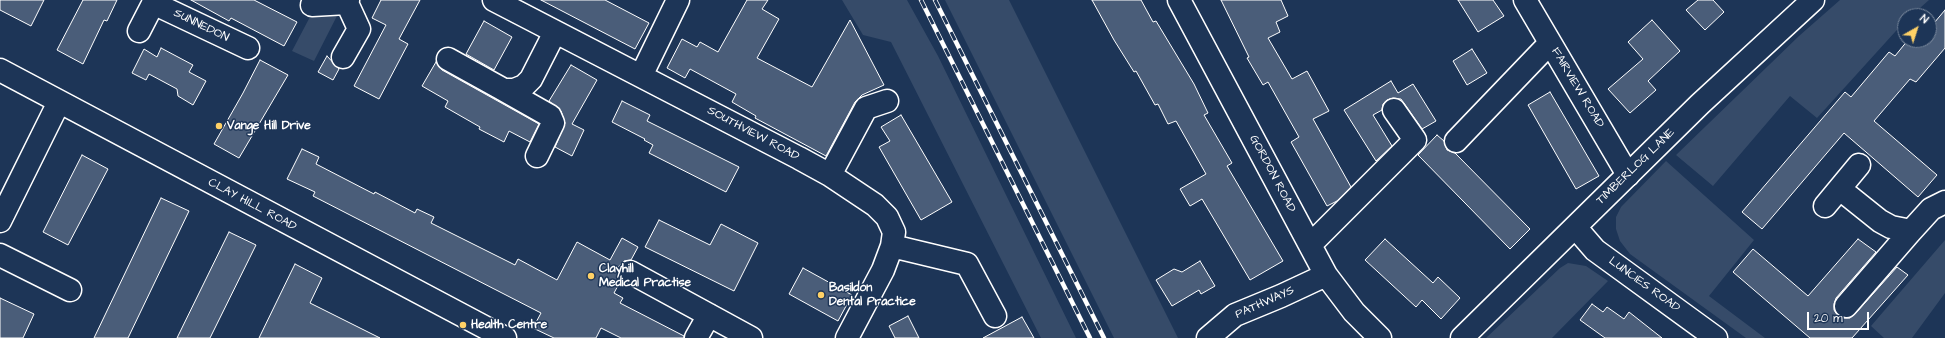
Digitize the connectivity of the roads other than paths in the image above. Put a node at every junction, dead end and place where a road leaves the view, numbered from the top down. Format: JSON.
{"nodes":[{"id":1,"x":494,"y":0,"type":"edge"},
{"id":2,"x":678,"y":0,"type":"edge"},
{"id":3,"x":1179,"y":0,"type":"edge"},
{"id":4,"x":1525,"y":0,"type":"edge"},
{"id":5,"x":1813,"y":0,"type":"edge"},
{"id":6,"x":154,"y":1,"type":"edge"},
{"id":7,"x":347,"y":1,"type":"edge"},
{"id":8,"x":312,"y":5,"type":"dead end"},
{"id":9,"x":138,"y":31,"type":"dead end"},
{"id":10,"x":555,"y":32,"type":"junction"},
{"id":11,"x":1550,"y":43,"type":"junction"},
{"id":12,"x":248,"y":48,"type":"dead end"},
{"id":13,"x":343,"y":57,"type":"dead end"},
{"id":14,"x":448,"y":60,"type":"dead end"},
{"id":15,"x":0,"y":70,"type":"edge"},
{"id":16,"x":641,"y":76,"type":"junction"},
{"id":17,"x":504,"y":90,"type":"junction"},
{"id":18,"x":887,"y":101,"type":"dead end"},
{"id":19,"x":59,"y":102,"type":"junction"},
{"id":20,"x":1394,"y":110,"type":"dead end"},
{"id":21,"x":1456,"y":141,"type":"dead end"},
{"id":22,"x":537,"y":156,"type":"dead end"},
{"id":23,"x":1859,"y":165,"type":"dead end"},
{"id":24,"x":830,"y":175,"type":"junction"},
{"id":25,"x":1628,"y":175,"type":"junction"},
{"id":26,"x":1840,"y":189,"type":"junction"},
{"id":27,"x":1945,"y":202,"type":"edge"},
{"id":28,"x":1825,"y":206,"type":"dead end"},
{"id":29,"x":0,"y":221,"type":"edge"},
{"id":30,"x":1576,"y":228,"type":"junction"},
{"id":31,"x":1911,"y":231,"type":"junction"},
{"id":32,"x":1310,"y":245,"type":"junction"},
{"id":33,"x":892,"y":246,"type":"junction"},
{"id":34,"x":0,"y":255,"type":"edge"},
{"id":35,"x":630,"y":272,"type":"dead end"},
{"id":36,"x":1326,"y":275,"type":"junction"},
{"id":37,"x":70,"y":290,"type":"dead end"},
{"id":38,"x":1846,"y":306,"type":"dead end"},
{"id":39,"x":709,"y":315,"type":"junction"},
{"id":40,"x":995,"y":316,"type":"dead end"},
{"id":41,"x":505,"y":338,"type":"edge"},
{"id":42,"x":696,"y":338,"type":"edge"},
{"id":43,"x":751,"y":338,"type":"edge"},
{"id":44,"x":847,"y":338,"type":"edge"},
{"id":45,"x":1208,"y":338,"type":"edge"},
{"id":46,"x":1380,"y":338,"type":"edge"},
{"id":47,"x":1462,"y":338,"type":"edge"},
{"id":48,"x":1716,"y":338,"type":"edge"}],
"edges":[{"from":1,"to":10,"type":"street","name":"SOUTHVIEW ROAD"},
{"from":2,"to":16,"type":"street"},
{"from":3,"to":32,"type":"street","name":"GORDON ROAD"},
{"from":4,"to":11,"type":"street","name":"FAIRVIEW ROAD"},
{"from":5,"to":25,"type":"street","name":"TIMBERLOG LANE"},
{"from":6,"to":9,"type":"street","name":"SUNNEDON"},
{"from":6,"to":12,"type":"street","name":"SUNNEDON"},
{"from":7,"to":8,"type":"street"},
{"from":7,"to":13,"type":"street"},
{"from":10,"to":16,"type":"street","name":"SOUTHVIEW ROAD"},
{"from":10,"to":17,"type":"street"},
{"from":11,"to":21,"type":"street"},
{"from":11,"to":25,"type":"street","name":"FAIRVIEW ROAD"},
{"from":14,"to":17,"type":"street"},
{"from":15,"to":19,"type":"street","name":"CLAY HILL ROAD"},
{"from":16,"to":24,"type":"street","name":"SOUTHVIEW ROAD"},
{"from":17,"to":22,"type":"street"},
{"from":18,"to":24,"type":"street"},
{"from":19,"to":29,"type":"street"},
{"from":19,"to":41,"type":"street","name":"CLAY HILL ROAD"},
{"from":20,"to":32,"type":"street"},
{"from":23,"to":26,"type":"street"},
{"from":24,"to":33,"type":"street","name":"SOUTHVIEW ROAD"},
{"from":25,"to":30,"type":"street","name":"TIMBERLOG LANE"},
{"from":26,"to":28,"type":"street"},
{"from":26,"to":31,"type":"street"},
{"from":27,"to":31,"type":"street"},
{"from":30,"to":47,"type":"street","name":"TIMBERLOG LANE"},
{"from":30,"to":48,"type":"street","name":"LUNCIES ROAD"},
{"from":31,"to":38,"type":"street"},
{"from":32,"to":36,"type":"street","name":"GORDON ROAD"},
{"from":33,"to":40,"type":"street"},
{"from":33,"to":44,"type":"street","name":"SOUTHVIEW ROAD"},
{"from":34,"to":37,"type":"street"},
{"from":35,"to":39,"type":"street"},
{"from":36,"to":45,"type":"street","name":"PATHWAYS"},
{"from":36,"to":46,"type":"street","name":"GORDON ROAD"},
{"from":39,"to":42,"type":"street"},
{"from":39,"to":43,"type":"street"}]}
